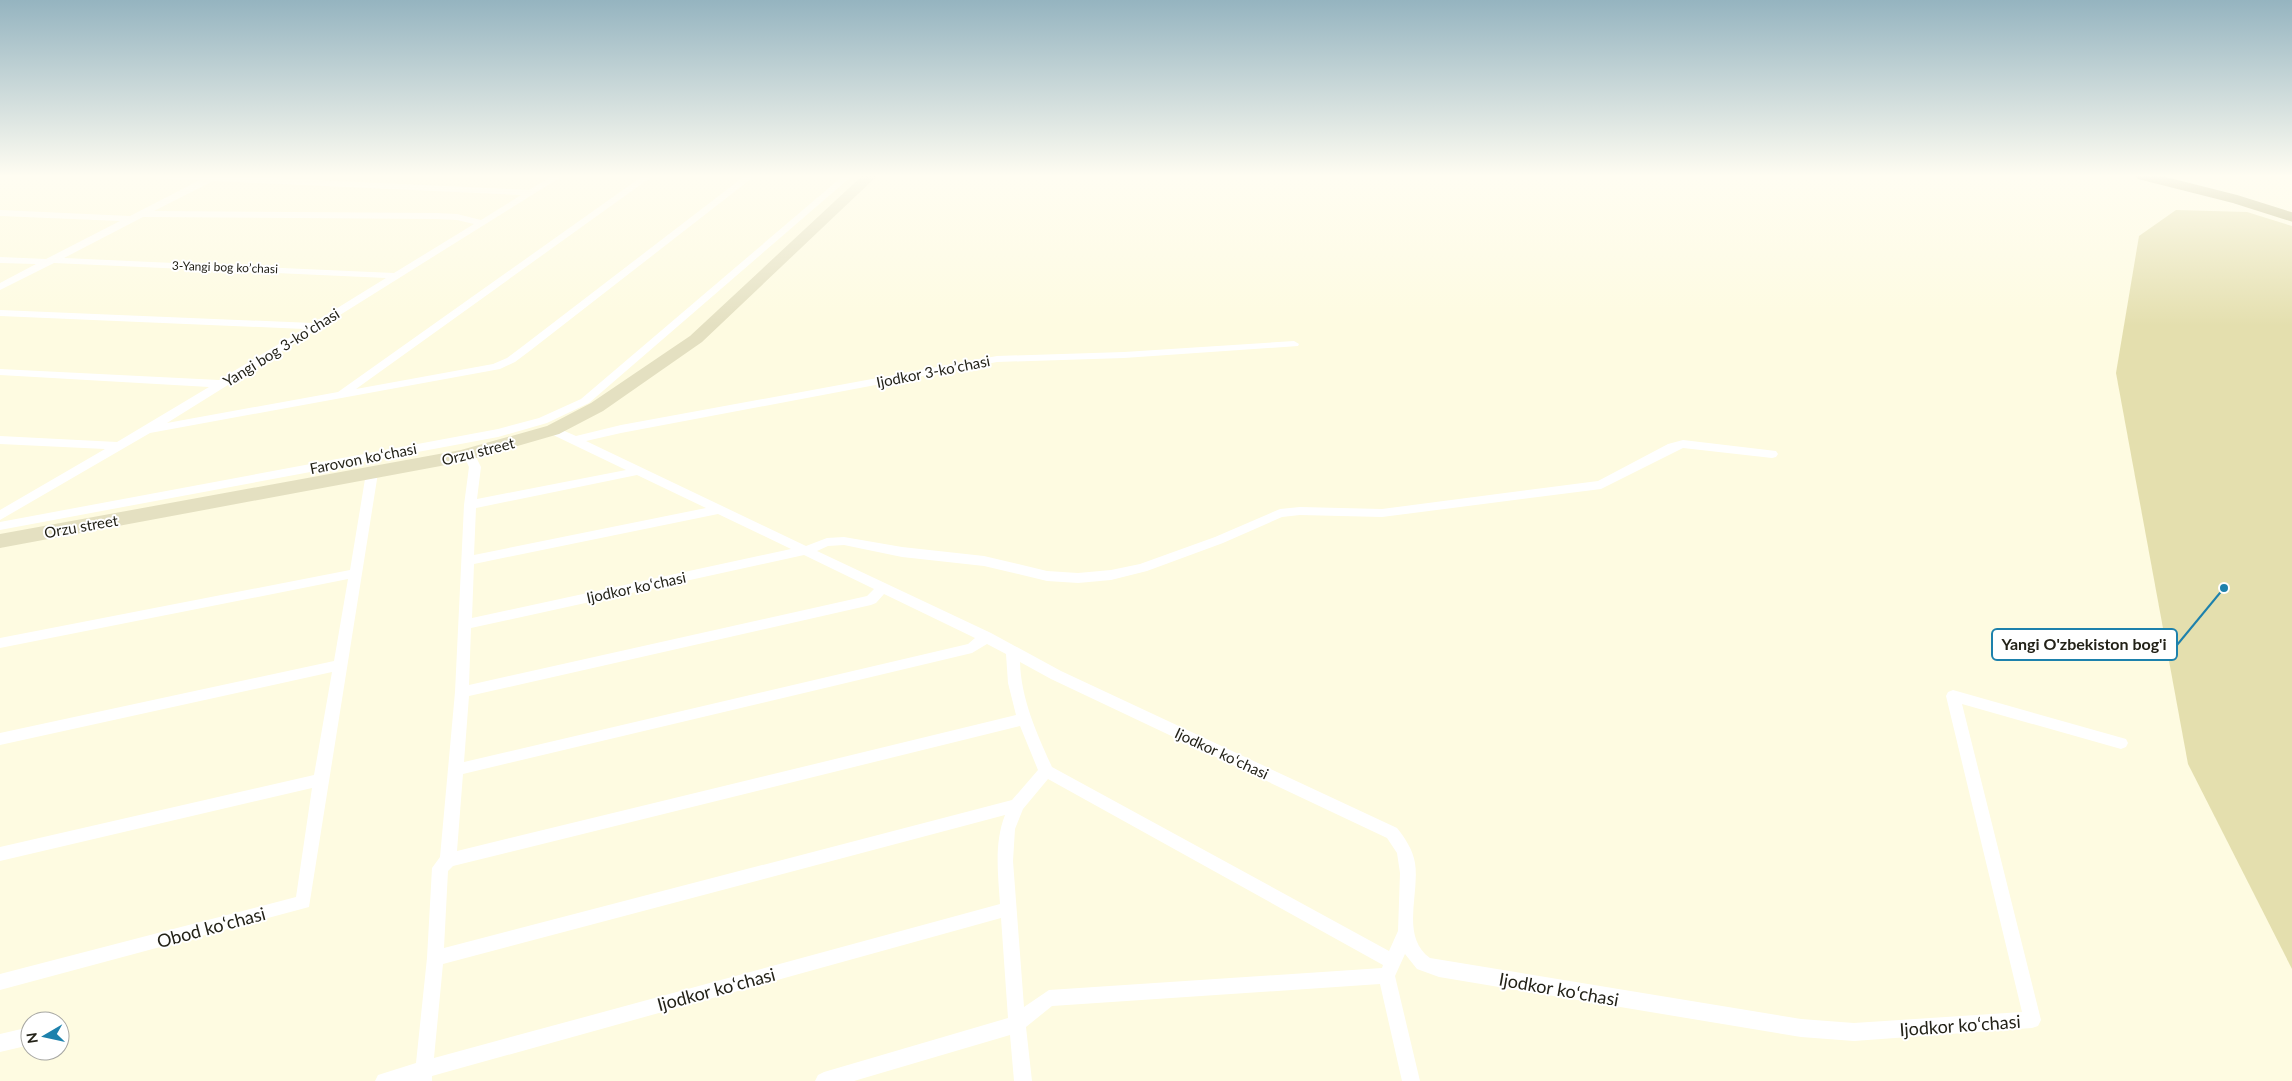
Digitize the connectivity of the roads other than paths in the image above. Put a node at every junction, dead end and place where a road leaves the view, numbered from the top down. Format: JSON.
{"nodes":[{"id":1,"x":120,"y":225,"type":"edge"},
{"id":2,"x":479,"y":225,"type":"edge"},
{"id":3,"x":579,"y":225,"type":"edge"},
{"id":4,"x":686,"y":225,"type":"edge"},
{"id":5,"x":793,"y":225,"type":"edge"},
{"id":6,"x":817,"y":225,"type":"edge"},
{"id":7,"x":0,"y":260,"type":"edge"},
{"id":8,"x":51,"y":261,"type":"junction"},
{"id":9,"x":398,"y":276,"type":"junction"},
{"id":10,"x":0,"y":288,"type":"edge"},
{"id":11,"x":0,"y":313,"type":"edge"},
{"id":12,"x":314,"y":326,"type":"junction"},
{"id":13,"x":1294,"y":344,"type":"dead end"},
{"id":14,"x":0,"y":372,"type":"edge"},
{"id":15,"x":222,"y":384,"type":"junction"},
{"id":16,"x":338,"y":396,"type":"junction"},
{"id":17,"x":147,"y":430,"type":"junction"},
{"id":18,"x":553,"y":430,"type":"junction"},
{"id":19,"x":0,"y":440,"type":"edge"},
{"id":20,"x":576,"y":440,"type":"junction"},
{"id":21,"x":117,"y":446,"type":"junction"},
{"id":22,"x":469,"y":454,"type":"junction"},
{"id":23,"x":1772,"y":454,"type":"dead end"},
{"id":24,"x":638,"y":471,"type":"junction"},
{"id":25,"x":372,"y":473,"type":"junction"},
{"id":26,"x":470,"y":505,"type":"junction"},
{"id":27,"x":721,"y":509,"type":"junction"},
{"id":28,"x":1,"y":517,"type":"edge"},
{"id":29,"x":0,"y":541,"type":"edge"},
{"id":30,"x":807,"y":550,"type":"junction"},
{"id":31,"x":468,"y":561,"type":"junction"},
{"id":32,"x":356,"y":573,"type":"junction"},
{"id":33,"x":883,"y":587,"type":"junction"},
{"id":34,"x":466,"y":624,"type":"junction"},
{"id":35,"x":986,"y":637,"type":"junction"},
{"id":36,"x":0,"y":643,"type":"edge"},
{"id":37,"x":1013,"y":652,"type":"junction"},
{"id":38,"x":340,"y":665,"type":"junction"},
{"id":39,"x":462,"y":692,"type":"junction"},
{"id":40,"x":1024,"y":719,"type":"junction"},
{"id":41,"x":0,"y":739,"type":"edge"},
{"id":42,"x":2121,"y":743,"type":"dead end"},
{"id":43,"x":454,"y":770,"type":"junction"},
{"id":44,"x":1046,"y":771,"type":"junction"},
{"id":45,"x":321,"y":780,"type":"junction"},
{"id":46,"x":1017,"y":805,"type":"junction"},
{"id":47,"x":0,"y":854,"type":"edge"},
{"id":48,"x":448,"y":860,"type":"junction"},
{"id":49,"x":1008,"y":909,"type":"junction"},
{"id":50,"x":1405,"y":933,"type":"junction"},
{"id":51,"x":435,"y":958,"type":"junction"},
{"id":52,"x":1389,"y":968,"type":"junction"},
{"id":53,"x":0,"y":982,"type":"edge"},
{"id":54,"x":1017,"y":1024,"type":"junction"},
{"id":55,"x":20,"y":1038,"type":"edge"},
{"id":56,"x":0,"y":1043,"type":"edge"},
{"id":57,"x":424,"y":1075,"type":"edge"},
{"id":58,"x":384,"y":1081,"type":"edge"},
{"id":59,"x":824,"y":1081,"type":"edge"},
{"id":60,"x":1024,"y":1081,"type":"edge"},
{"id":61,"x":1411,"y":1081,"type":"edge"}],
"edges":[{"from":1,"to":8,"type":"street"},
{"from":2,"to":9,"type":"street","name":"Yangi bog 3-koʼchasi"},
{"from":3,"to":16,"type":"street"},
{"from":4,"to":16,"type":"street"},
{"from":5,"to":28,"type":"street","name":"Farovon koʻchasi"},
{"from":6,"to":18,"type":"main road","name":"Orzu street"},
{"from":7,"to":8,"type":"street","name":"3-Yangi bog koʼchasi"},
{"from":8,"to":9,"type":"street","name":"3-Yangi bog koʼchasi"},
{"from":8,"to":10,"type":"street"},
{"from":9,"to":12,"type":"street","name":"Yangi bog 3-koʼchasi"},
{"from":11,"to":12,"type":"street"},
{"from":12,"to":15,"type":"street","name":"Yangi bog 3-koʼchasi"},
{"from":13,"to":20,"type":"street","name":"Ijodkor 3-koʼchasi"},
{"from":14,"to":15,"type":"street"},
{"from":15,"to":17,"type":"street","name":"Yangi bog 3-koʼchasi"},
{"from":16,"to":17,"type":"street"},
{"from":17,"to":21,"type":"street","name":"Yangi bog 3-koʼchasi"},
{"from":18,"to":20,"type":"street","name":"Ijodkor koʻchasi"},
{"from":18,"to":22,"type":"main road","name":"Orzu street"},
{"from":19,"to":21,"type":"street"},
{"from":20,"to":24,"type":"street","name":"Ijodkor koʻchasi"},
{"from":21,"to":28,"type":"street","name":"Yangi bog 3-koʼchasi"},
{"from":22,"to":25,"type":"main road","name":"Orzu street"},
{"from":22,"to":26,"type":"street"},
{"from":23,"to":30,"type":"street"},
{"from":24,"to":26,"type":"street"},
{"from":24,"to":27,"type":"street","name":"Ijodkor koʻchasi"},
{"from":25,"to":29,"type":"main road","name":"Orzu street"},
{"from":25,"to":32,"type":"street","name":"Obod koʻchasi"},
{"from":26,"to":31,"type":"street"},
{"from":27,"to":30,"type":"street","name":"Ijodkor koʻchasi"},
{"from":27,"to":31,"type":"street"},
{"from":30,"to":33,"type":"street","name":"Ijodkor koʻchasi"},
{"from":30,"to":34,"type":"street","name":"Ijodkor koʻchasi"},
{"from":31,"to":34,"type":"street"},
{"from":32,"to":36,"type":"street"},
{"from":32,"to":38,"type":"street","name":"Obod koʻchasi"},
{"from":33,"to":35,"type":"street","name":"Ijodkor koʻchasi"},
{"from":33,"to":39,"type":"street"},
{"from":34,"to":39,"type":"street"},
{"from":35,"to":37,"type":"street","name":"Ijodkor koʻchasi"},
{"from":35,"to":43,"type":"street"},
{"from":37,"to":40,"type":"street"},
{"from":37,"to":50,"type":"street","name":"Ijodkor koʻchasi"},
{"from":38,"to":41,"type":"street"},
{"from":38,"to":45,"type":"street","name":"Obod koʻchasi"},
{"from":39,"to":43,"type":"street"},
{"from":40,"to":44,"type":"street"},
{"from":40,"to":48,"type":"street"},
{"from":42,"to":50,"type":"street","name":"Ijodkor koʻchasi"},
{"from":43,"to":48,"type":"street"},
{"from":44,"to":46,"type":"street"},
{"from":44,"to":52,"type":"street"},
{"from":45,"to":47,"type":"street"},
{"from":45,"to":53,"type":"street","name":"Obod koʻchasi"},
{"from":46,"to":49,"type":"street"},
{"from":46,"to":51,"type":"street"},
{"from":48,"to":51,"type":"street"},
{"from":49,"to":54,"type":"street"},
{"from":49,"to":57,"type":"street","name":"Ijodkor koʻchasi"},
{"from":50,"to":52,"type":"street","name":"Ijodkor koʻchasi"},
{"from":51,"to":57,"type":"street"},
{"from":52,"to":54,"type":"street"},
{"from":52,"to":61,"type":"street"},
{"from":54,"to":59,"type":"street"},
{"from":54,"to":60,"type":"street"},
{"from":55,"to":56,"type":"street"},
{"from":57,"to":58,"type":"street","name":"Ijodkor koʻchasi"}]}
